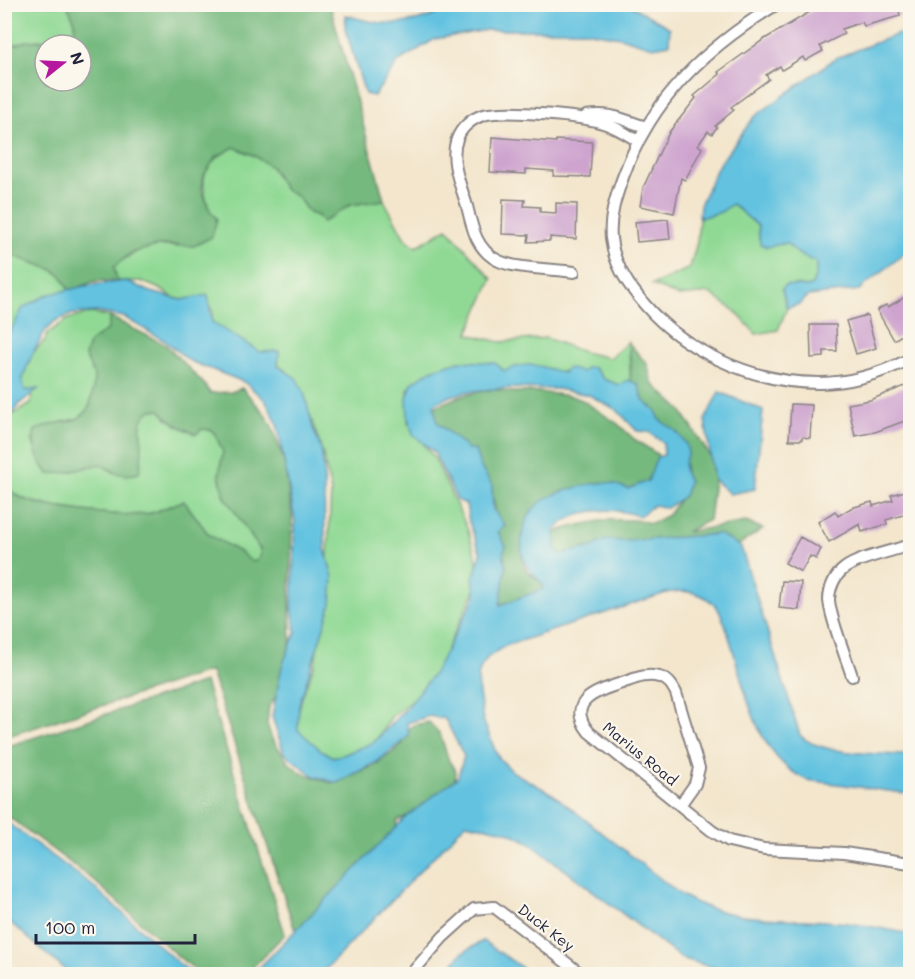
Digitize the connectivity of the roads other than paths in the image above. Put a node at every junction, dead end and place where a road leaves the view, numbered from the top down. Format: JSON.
{"nodes":[{"id":1,"x":776,"y":5,"type":"edge"},
{"id":2,"x":762,"y":9,"type":"edge"},
{"id":3,"x":579,"y":117,"type":"junction"},
{"id":4,"x":646,"y":127,"type":"junction"},
{"id":5,"x":638,"y":141,"type":"junction"},
{"id":6,"x":574,"y":272,"type":"dead end"},
{"id":7,"x":910,"y":359,"type":"edge"},
{"id":8,"x":910,"y":545,"type":"edge"},
{"id":9,"x":852,"y":676,"type":"dead end"},
{"id":10,"x":680,"y":805,"type":"junction"},
{"id":11,"x":910,"y":862,"type":"edge"},
{"id":12,"x":411,"y":975,"type":"edge"},
{"id":13,"x":581,"y":975,"type":"edge"}],
"edges":[{"from":1,"to":2,"type":"street"},
{"from":2,"to":4,"type":"street"},
{"from":3,"to":4,"type":"street"},
{"from":3,"to":5,"type":"street"},
{"from":3,"to":6,"type":"street"},
{"from":4,"to":5,"type":"street"},
{"from":5,"to":7,"type":"street"},
{"from":8,"to":9,"type":"street"},
{"from":10,"to":10,"type":"street","name":"Marius Road"},
{"from":10,"to":11,"type":"street","name":"Marius Road"},
{"from":12,"to":13,"type":"street","name":"Duck Key"}]}
